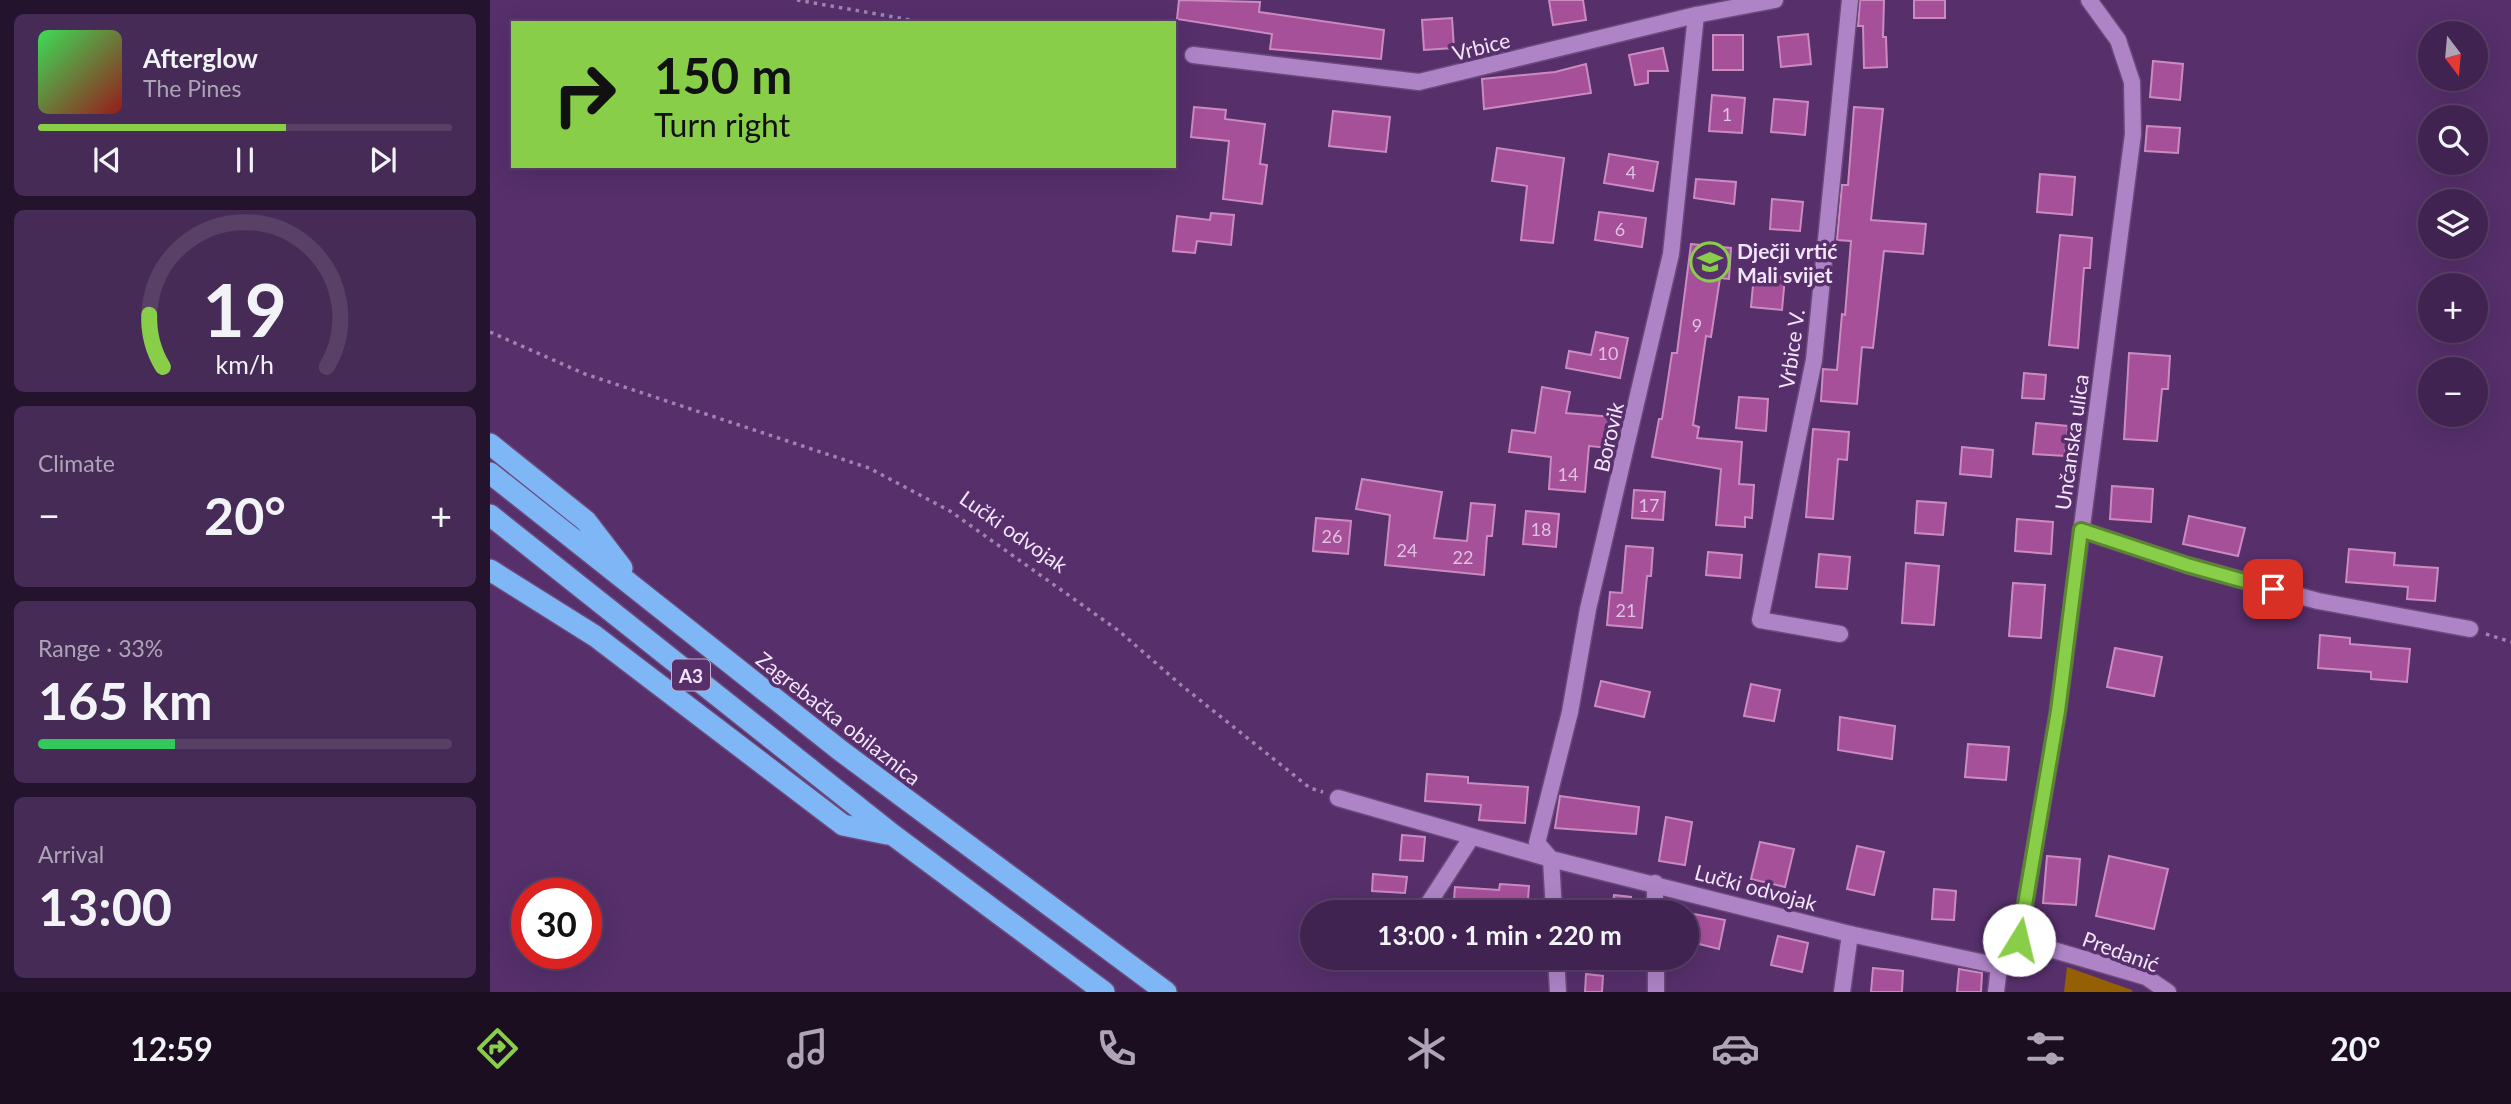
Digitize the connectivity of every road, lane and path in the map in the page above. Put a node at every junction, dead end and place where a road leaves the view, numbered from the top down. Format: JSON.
{"nodes":[{"id":1,"x":797,"y":0,"type":"edge"},
{"id":2,"x":1774,"y":0,"type":"edge"},
{"id":3,"x":1850,"y":0,"type":"edge"},
{"id":4,"x":2089,"y":0,"type":"edge"},
{"id":5,"x":1696,"y":15,"type":"junction"},
{"id":6,"x":918,"y":21,"type":"edge"},
{"id":7,"x":1193,"y":55,"type":"dead end"},
{"id":8,"x":490,"y":332,"type":"edge"},
{"id":9,"x":490,"y":444,"type":"edge"},
{"id":10,"x":490,"y":472,"type":"edge"},
{"id":11,"x":490,"y":515,"type":"edge"},
{"id":12,"x":2081,"y":530,"type":"junction"},
{"id":13,"x":490,"y":570,"type":"edge"},
{"id":14,"x":643,"y":595,"type":"junction"},
{"id":15,"x":2470,"y":629,"type":"joint"},
{"id":16,"x":1840,"y":634,"type":"dead end"},
{"id":17,"x":2511,"y":642,"type":"edge"},
{"id":18,"x":1338,"y":798,"type":"joint"},
{"id":19,"x":893,"y":835,"type":"junction"},
{"id":20,"x":1471,"y":838,"type":"junction"},
{"id":21,"x":1550,"y":859,"type":"junction"},
{"id":22,"x":1655,"y":883,"type":"junction"},
{"id":23,"x":1431,"y":900,"type":"edge"},
{"id":24,"x":1552,"y":900,"type":"edge"},
{"id":25,"x":1655,"y":900,"type":"edge"},
{"id":26,"x":1850,"y":933,"type":"junction"},
{"id":27,"x":2019,"y":940,"type":"junction"},
{"id":28,"x":1999,"y":966,"type":"junction"},
{"id":29,"x":1557,"y":970,"type":"edge"},
{"id":30,"x":1656,"y":970,"type":"edge"},
{"id":31,"x":1104,"y":992,"type":"edge"},
{"id":32,"x":1166,"y":992,"type":"edge"},
{"id":33,"x":1558,"y":992,"type":"edge"},
{"id":34,"x":1656,"y":992,"type":"edge"},
{"id":35,"x":1842,"y":992,"type":"edge"},
{"id":36,"x":1996,"y":992,"type":"edge"},
{"id":37,"x":2168,"y":992,"type":"edge"}],
"edges":[{"from":1,"to":6,"type":"path"},
{"from":2,"to":5,"type":"street","name":"Vrbice"},
{"from":3,"to":16,"type":"street","name":"Vrbice V."},
{"from":4,"to":12,"type":"street","name":"Unčanska ulica"},
{"from":5,"to":7,"type":"street","name":"Vrbice"},
{"from":5,"to":21,"type":"street","name":"Borovik"},
{"from":8,"to":18,"type":"path","name":"Lučki odvojak"},
{"from":9,"to":14,"type":"highway"},
{"from":10,"to":14,"type":"highway","name":"Zagrebačka obilaznica","number":"A3"},
{"from":11,"to":19,"type":"highway","number":"A3"},
{"from":12,"to":15,"type":"street"},
{"from":12,"to":27,"type":"street","name":"Unčanska ulica"},
{"from":13,"to":19,"type":"highway"},
{"from":14,"to":32,"type":"highway","name":"Zagrebačka obilaznica","number":"A3"},
{"from":15,"to":17,"type":"path"},
{"from":18,"to":20,"type":"street","name":"Lučki odvojak"},
{"from":19,"to":31,"type":"highway","number":"A3"},
{"from":20,"to":21,"type":"street","name":"Lučki odvojak"},
{"from":20,"to":23,"type":"street"},
{"from":21,"to":22,"type":"street","name":"Lučki odvojak"},
{"from":21,"to":24,"type":"street"},
{"from":22,"to":25,"type":"street"},
{"from":22,"to":26,"type":"street","name":"Lučki odvojak"},
{"from":26,"to":28,"type":"street","name":"Lučki odvojak"},
{"from":26,"to":35,"type":"street"},
{"from":27,"to":28,"type":"street"},
{"from":27,"to":37,"type":"street","name":"Predanić"},
{"from":28,"to":36,"type":"street"},
{"from":29,"to":33,"type":"street"},
{"from":30,"to":34,"type":"street"}]}
